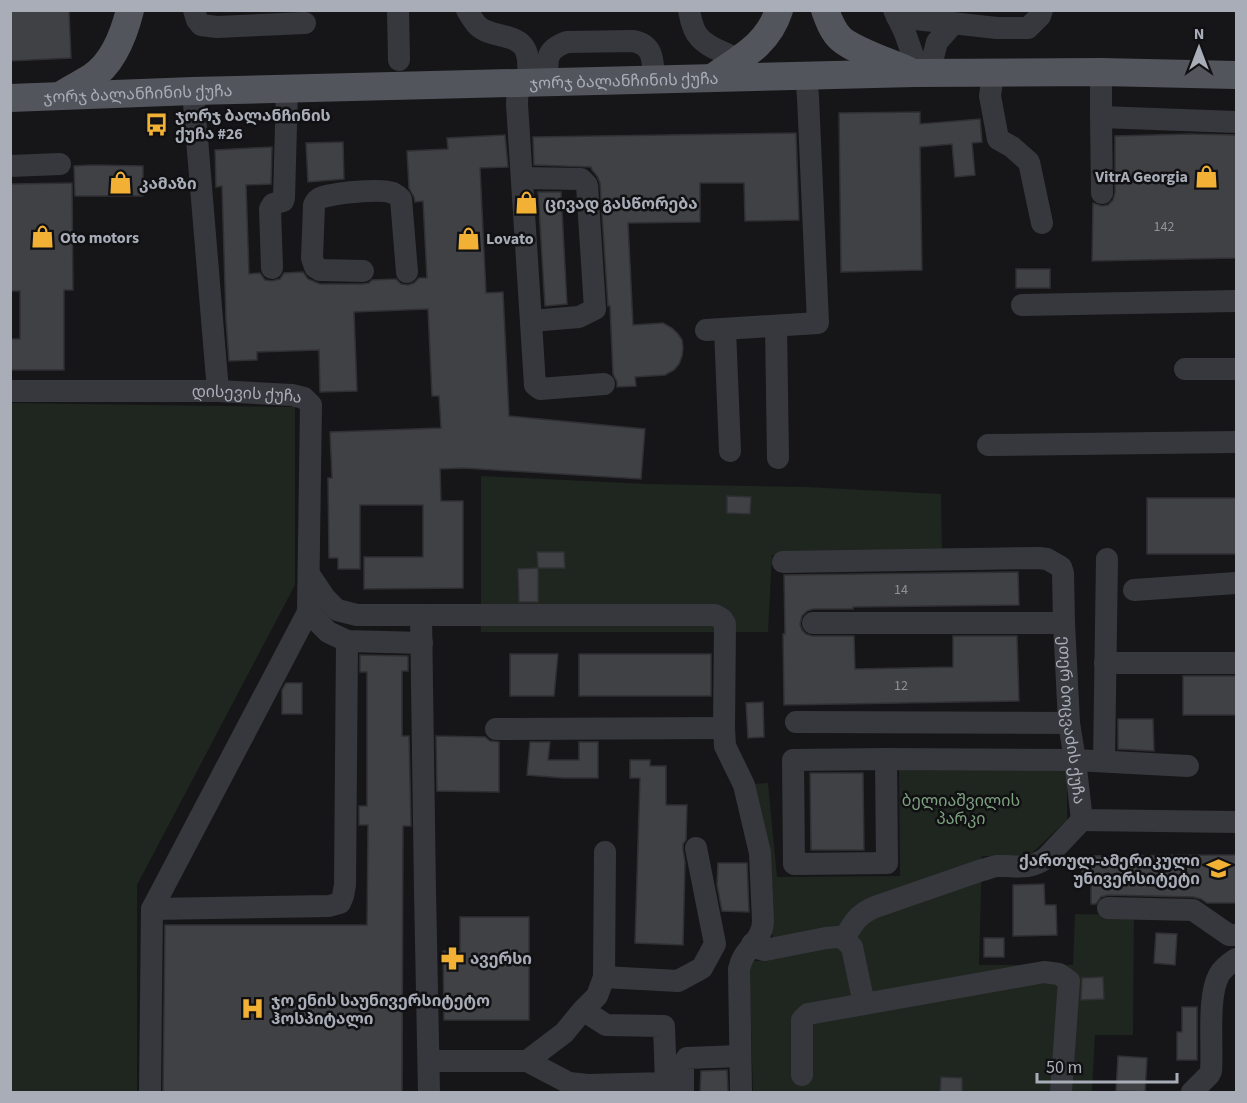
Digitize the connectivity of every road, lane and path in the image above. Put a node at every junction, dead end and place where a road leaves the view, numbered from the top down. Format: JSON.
{"nodes":[{"id":1,"x":130,"y":10,"type":"edge"},
{"id":2,"x":194,"y":10,"type":"edge"},
{"id":3,"x":398,"y":10,"type":"edge"},
{"id":4,"x":467,"y":10,"type":"edge"},
{"id":5,"x":689,"y":10,"type":"edge"},
{"id":6,"x":698,"y":10,"type":"edge"},
{"id":7,"x":770,"y":10,"type":"edge"},
{"id":8,"x":779,"y":10,"type":"edge"},
{"id":9,"x":825,"y":10,"type":"edge"},
{"id":10,"x":1042,"y":10,"type":"edge"},
{"id":11,"x":896,"y":14,"type":"edge"},
{"id":12,"x":305,"y":23,"type":"dead end"},
{"id":13,"x":953,"y":24,"type":"junction"},
{"id":14,"x":698,"y":36,"type":"junction"},
{"id":15,"x":765,"y":38,"type":"junction"},
{"id":16,"x":738,"y":59,"type":"junction"},
{"id":17,"x":399,"y":60,"type":"dead end"},
{"id":18,"x":1101,"y":72,"type":"junction"},
{"id":19,"x":921,"y":73,"type":"junction"},
{"id":20,"x":993,"y":73,"type":"junction"},
{"id":21,"x":1236,"y":75,"type":"edge"},
{"id":22,"x":806,"y":76,"type":"junction"},
{"id":23,"x":712,"y":78,"type":"junction"},
{"id":24,"x":654,"y":80,"type":"junction"},
{"id":25,"x":531,"y":82,"type":"junction"},
{"id":26,"x":287,"y":89,"type":"junction"},
{"id":27,"x":193,"y":91,"type":"junction"},
{"id":28,"x":58,"y":96,"type":"junction"},
{"id":29,"x":10,"y":98,"type":"edge"},
{"id":30,"x":1101,"y":117,"type":"junction"},
{"id":31,"x":1236,"y":122,"type":"edge"},
{"id":32,"x":60,"y":164,"type":"dead end"},
{"id":33,"x":10,"y":166,"type":"edge"},
{"id":34,"x":523,"y":178,"type":"junction"},
{"id":35,"x":1102,"y":193,"type":"dead end"},
{"id":36,"x":1042,"y":223,"type":"dead end"},
{"id":37,"x":272,"y":268,"type":"dead end"},
{"id":38,"x":363,"y":271,"type":"dead end"},
{"id":39,"x":407,"y":272,"type":"dead end"},
{"id":40,"x":1236,"y":301,"type":"edge"},
{"id":41,"x":1022,"y":305,"type":"dead end"},
{"id":42,"x":531,"y":321,"type":"junction"},
{"id":43,"x":776,"y":326,"type":"junction"},
{"id":44,"x":1185,"y":369,"type":"dead end"},
{"id":45,"x":1236,"y":369,"type":"edge"},
{"id":46,"x":604,"y":384,"type":"dead end"},
{"id":47,"x":10,"y":391,"type":"edge"},
{"id":48,"x":218,"y":391,"type":"junction"},
{"id":49,"x":1236,"y":442,"type":"edge"},
{"id":50,"x":988,"y":445,"type":"dead end"},
{"id":51,"x":730,"y":450,"type":"dead end"},
{"id":52,"x":778,"y":458,"type":"dead end"},
{"id":53,"x":1107,"y":560,"type":"dead end"},
{"id":54,"x":783,"y":562,"type":"dead end"},
{"id":55,"x":309,"y":574,"type":"junction"},
{"id":56,"x":1236,"y":584,"type":"edge"},
{"id":57,"x":1134,"y":590,"type":"dead end"},
{"id":58,"x":308,"y":612,"type":"junction"},
{"id":59,"x":421,"y":615,"type":"junction"},
{"id":60,"x":813,"y":623,"type":"dead end"},
{"id":61,"x":1064,"y":623,"type":"junction"},
{"id":62,"x":347,"y":640,"type":"junction"},
{"id":63,"x":422,"y":643,"type":"junction"},
{"id":64,"x":1105,"y":663,"type":"junction"},
{"id":65,"x":1236,"y":663,"type":"edge"},
{"id":66,"x":796,"y":722,"type":"dead end"},
{"id":67,"x":1069,"y":723,"type":"junction"},
{"id":68,"x":724,"y":728,"type":"junction"},
{"id":69,"x":496,"y":729,"type":"dead end"},
{"id":70,"x":886,"y":759,"type":"junction"},
{"id":71,"x":1075,"y":760,"type":"junction"},
{"id":72,"x":1104,"y":762,"type":"junction"},
{"id":73,"x":1188,"y":765,"type":"dead end"},
{"id":74,"x":1083,"y":820,"type":"junction"},
{"id":75,"x":1236,"y":822,"type":"edge"},
{"id":76,"x":696,"y":848,"type":"dead end"},
{"id":77,"x":605,"y":852,"type":"dead end"},
{"id":78,"x":1108,"y":908,"type":"dead end"},
{"id":79,"x":152,"y":909,"type":"junction"},
{"id":80,"x":1236,"y":935,"type":"edge"},
{"id":81,"x":844,"y":939,"type":"junction"},
{"id":82,"x":752,"y":944,"type":"junction"},
{"id":83,"x":1236,"y":959,"type":"edge"},
{"id":84,"x":604,"y":977,"type":"junction"},
{"id":85,"x":864,"y":1004,"type":"junction"},
{"id":86,"x":582,"y":1010,"type":"junction"},
{"id":87,"x":740,"y":1056,"type":"junction"},
{"id":88,"x":429,"y":1061,"type":"junction"},
{"id":89,"x":527,"y":1061,"type":"junction"},
{"id":90,"x":802,"y":1075,"type":"dead end"},
{"id":91,"x":150,"y":1092,"type":"edge"},
{"id":92,"x":429,"y":1092,"type":"edge"},
{"id":93,"x":683,"y":1092,"type":"edge"},
{"id":94,"x":741,"y":1092,"type":"edge"},
{"id":95,"x":1061,"y":1092,"type":"edge"},
{"id":96,"x":1192,"y":1092,"type":"edge"}],
"edges":[{"from":1,"to":28,"type":"main road"},
{"from":2,"to":12,"type":"street"},
{"from":3,"to":17,"type":"street"},
{"from":4,"to":25,"type":"street"},
{"from":5,"to":14,"type":"street"},
{"from":6,"to":14,"type":"street"},
{"from":7,"to":15,"type":"street"},
{"from":8,"to":15,"type":"main road"},
{"from":9,"to":19,"type":"main road"},
{"from":10,"to":13,"type":"street"},
{"from":11,"to":13,"type":"street"},
{"from":11,"to":19,"type":"street"},
{"from":13,"to":19,"type":"street"},
{"from":14,"to":16,"type":"street"},
{"from":15,"to":16,"type":"main road"},
{"from":16,"to":23,"type":"main road"},
{"from":18,"to":20,"type":"main road","name":"ჯორჯ ბალანჩინის ქუჩა"},
{"from":18,"to":21,"type":"main road","name":"ჯორჯ ბალანჩინის ქუჩა"},
{"from":18,"to":30,"type":"street"},
{"from":19,"to":20,"type":"main road","name":"ჯორჯ ბალანჩინის ქუჩა"},
{"from":19,"to":22,"type":"main road","name":"ჯორჯ ბალანჩინის ქუჩა"},
{"from":20,"to":36,"type":"street"},
{"from":22,"to":23,"type":"main road","name":"ჯორჯ ბალანჩინის ქუჩა"},
{"from":22,"to":43,"type":"street"},
{"from":23,"to":24,"type":"main road","name":"ჯორჯ ბალანჩინის ქუჩა"},
{"from":24,"to":25,"type":"main road","name":"ჯორჯ ბალანჩინის ქუჩა"},
{"from":24,"to":25,"type":"street"},
{"from":25,"to":26,"type":"main road","name":"ჯორჯ ბალანჩინის ქუჩა"},
{"from":25,"to":34,"type":"street"},
{"from":26,"to":27,"type":"main road","name":"ჯორჯ ბალანჩინის ქუჩა"},
{"from":26,"to":37,"type":"street"},
{"from":27,"to":28,"type":"main road","name":"ჯორჯ ბალანჩინის ქუჩა"},
{"from":27,"to":48,"type":"street"},
{"from":28,"to":29,"type":"main road","name":"ჯორჯ ბალანჩინის ქუჩა"},
{"from":30,"to":31,"type":"street"},
{"from":30,"to":35,"type":"street"},
{"from":32,"to":33,"type":"street"},
{"from":34,"to":42,"type":"street"},
{"from":34,"to":42,"type":"street"},
{"from":38,"to":39,"type":"street"},
{"from":40,"to":41,"type":"street"},
{"from":42,"to":46,"type":"street"},
{"from":43,"to":51,"type":"street"},
{"from":43,"to":52,"type":"street"},
{"from":44,"to":45,"type":"street"},
{"from":47,"to":48,"type":"street","name":"დისევის ქუჩა"},
{"from":48,"to":55,"type":"street","name":"დისევის ქუჩა"},
{"from":49,"to":50,"type":"street"},
{"from":53,"to":64,"type":"street"},
{"from":54,"to":61,"type":"street","name":"ეთერ ბოცვაძის ქუჩა"},
{"from":55,"to":58,"type":"street"},
{"from":55,"to":59,"type":"street"},
{"from":56,"to":57,"type":"street"},
{"from":58,"to":62,"type":"street"},
{"from":58,"to":79,"type":"street"},
{"from":59,"to":63,"type":"street"},
{"from":59,"to":68,"type":"street"},
{"from":60,"to":61,"type":"street"},
{"from":61,"to":67,"type":"street","name":"ეთერ ბოცვაძის ქუჩა"},
{"from":62,"to":63,"type":"street"},
{"from":62,"to":79,"type":"street"},
{"from":63,"to":88,"type":"street"},
{"from":64,"to":65,"type":"street"},
{"from":64,"to":72,"type":"street"},
{"from":66,"to":67,"type":"street"},
{"from":67,"to":71,"type":"street","name":"ეთერ ბოცვაძის ქუჩა"},
{"from":68,"to":69,"type":"street"},
{"from":68,"to":82,"type":"street"},
{"from":70,"to":70,"type":"street"},
{"from":70,"to":71,"type":"street"},
{"from":71,"to":72,"type":"street"},
{"from":71,"to":74,"type":"street","name":"ეთერ ბოცვაძის ქუჩა"},
{"from":72,"to":73,"type":"street"},
{"from":74,"to":75,"type":"street","name":"ეთერ ბოცვაძის ქუჩა"},
{"from":74,"to":81,"type":"street"},
{"from":76,"to":84,"type":"street"},
{"from":77,"to":84,"type":"street"},
{"from":78,"to":80,"type":"street"},
{"from":79,"to":91,"type":"street"},
{"from":81,"to":82,"type":"street"},
{"from":81,"to":85,"type":"street"},
{"from":82,"to":87,"type":"street"},
{"from":83,"to":96,"type":"street"},
{"from":84,"to":86,"type":"street"},
{"from":85,"to":90,"type":"street"},
{"from":85,"to":95,"type":"street"},
{"from":86,"to":89,"type":"street"},
{"from":86,"to":89,"type":"street"},
{"from":87,"to":93,"type":"street"},
{"from":87,"to":94,"type":"street"},
{"from":88,"to":89,"type":"street"},
{"from":88,"to":92,"type":"street"}]}
